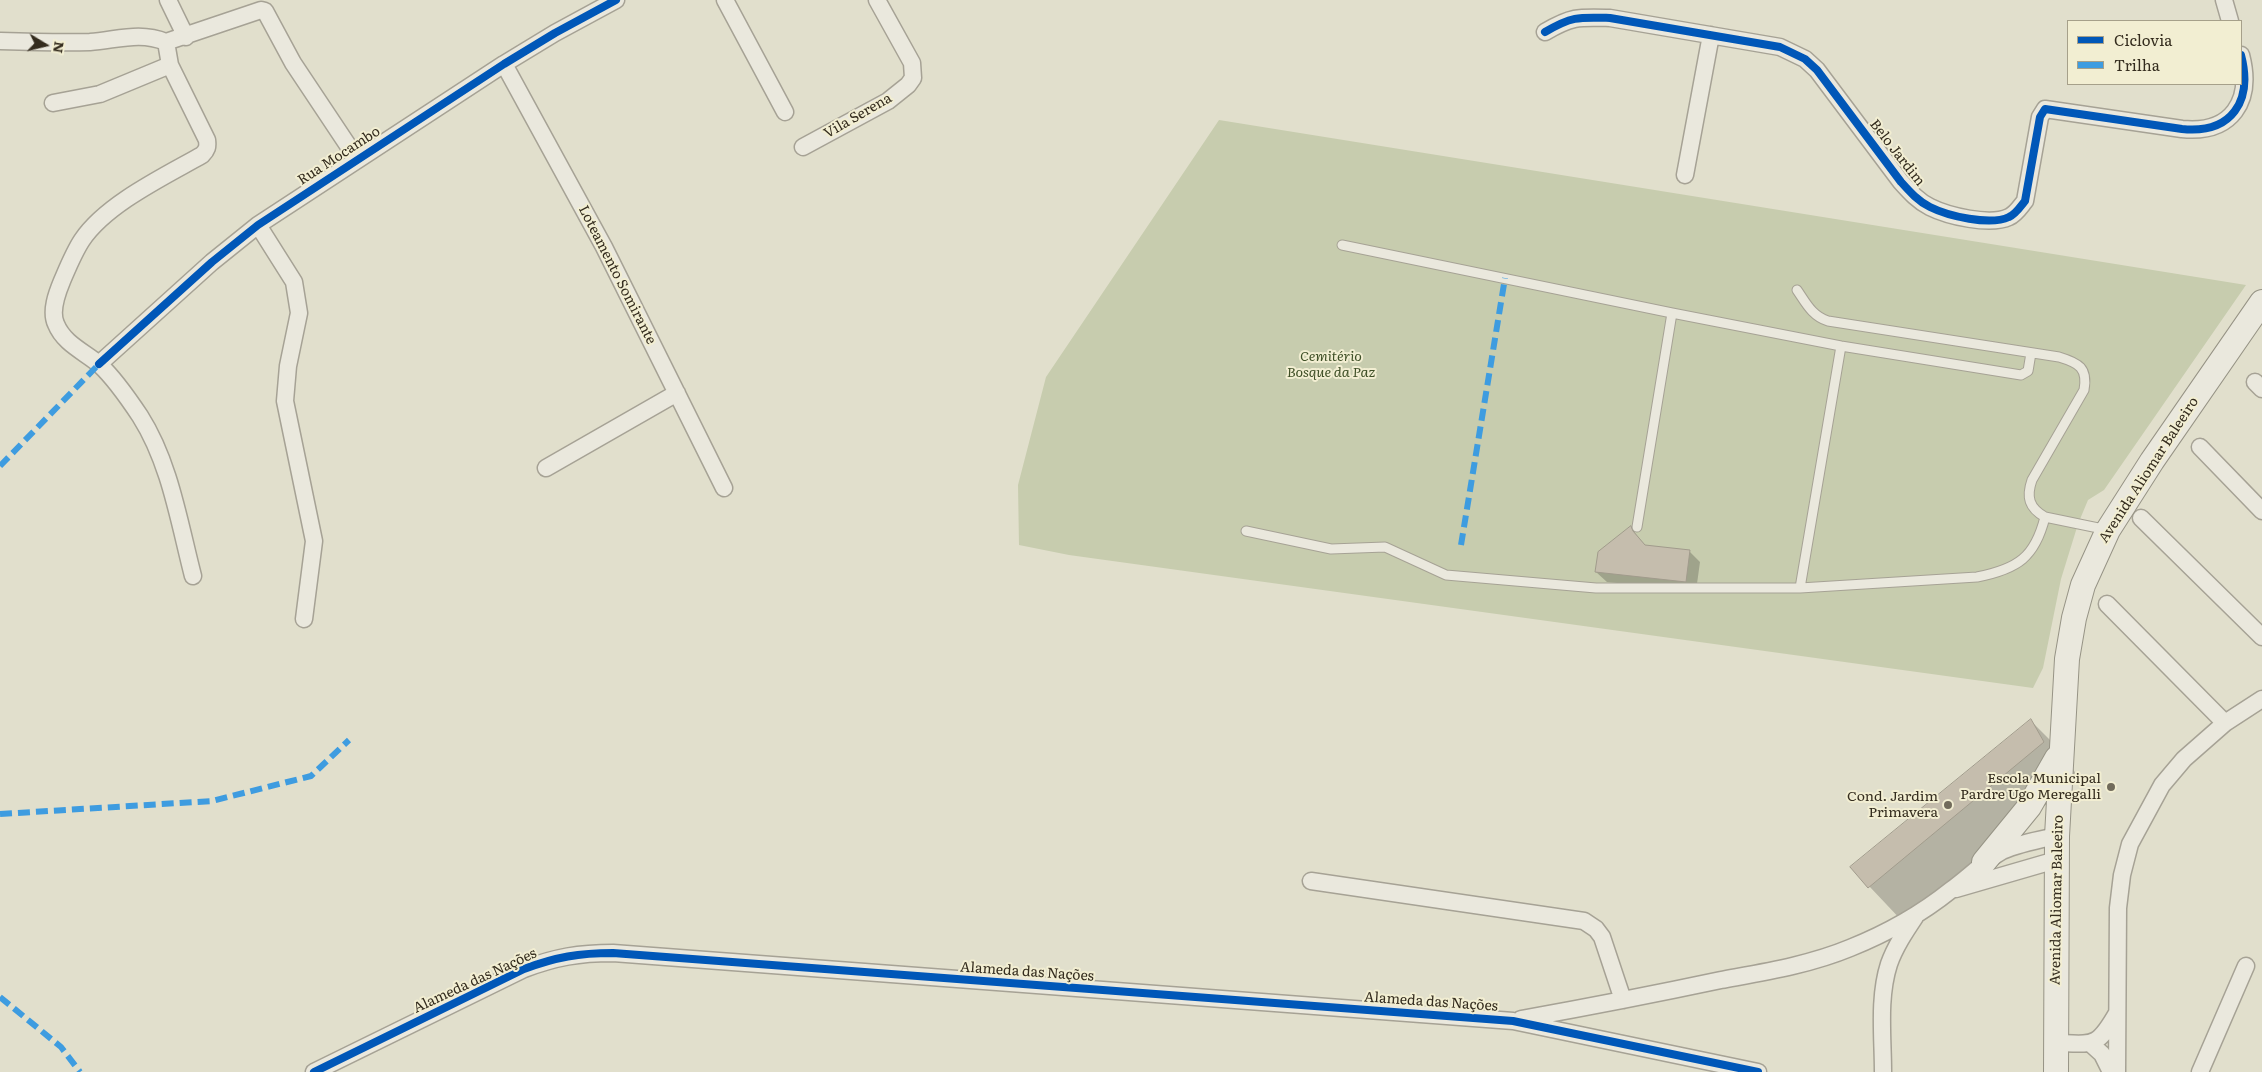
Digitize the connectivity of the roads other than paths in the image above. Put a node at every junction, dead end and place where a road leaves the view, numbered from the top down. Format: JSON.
{"nodes":[{"id":1,"x":168,"y":0,"type":"edge"},
{"id":2,"x":616,"y":0,"type":"edge"},
{"id":3,"x":726,"y":0,"type":"edge"},
{"id":4,"x":877,"y":0,"type":"edge"},
{"id":5,"x":2224,"y":0,"type":"edge"},
{"id":6,"x":2230,"y":20,"type":"edge"},
{"id":7,"x":1545,"y":32,"type":"dead end"},
{"id":8,"x":1712,"y":35,"type":"junction"},
{"id":9,"x":186,"y":37,"type":"junction"},
{"id":10,"x":0,"y":40,"type":"edge"},
{"id":11,"x":166,"y":42,"type":"junction"},
{"id":12,"x":2242,"y":59,"type":"edge"},
{"id":13,"x":504,"y":64,"type":"junction"},
{"id":14,"x":170,"y":66,"type":"junction"},
{"id":15,"x":53,"y":103,"type":"dead end"},
{"id":16,"x":785,"y":112,"type":"dead end"},
{"id":17,"x":803,"y":147,"type":"dead end"},
{"id":18,"x":357,"y":159,"type":"junction"},
{"id":19,"x":1685,"y":175,"type":"dead end"},
{"id":20,"x":258,"y":225,"type":"junction"},
{"id":21,"x":1342,"y":245,"type":"dead end"},
{"id":22,"x":1797,"y":290,"type":"dead end"},
{"id":23,"x":2262,"y":302,"type":"edge"},
{"id":24,"x":1672,"y":314,"type":"junction"},
{"id":25,"x":1841,"y":346,"type":"junction"},
{"id":26,"x":2031,"y":353,"type":"junction"},
{"id":27,"x":99,"y":364,"type":"junction"},
{"id":28,"x":677,"y":392,"type":"junction"},
{"id":29,"x":2200,"y":447,"type":"dead end"},
{"id":30,"x":546,"y":468,"type":"dead end"},
{"id":31,"x":724,"y":488,"type":"dead end"},
{"id":32,"x":2262,"y":511,"type":"edge"},
{"id":33,"x":2045,"y":517,"type":"junction"},
{"id":34,"x":2142,"y":518,"type":"dead end"},
{"id":35,"x":1637,"y":527,"type":"dead end"},
{"id":36,"x":2108,"y":530,"type":"junction"},
{"id":37,"x":1246,"y":532,"type":"dead end"},
{"id":38,"x":193,"y":576,"type":"dead end"},
{"id":39,"x":1800,"y":588,"type":"junction"},
{"id":40,"x":2107,"y":604,"type":"dead end"},
{"id":41,"x":304,"y":619,"type":"dead end"},
{"id":42,"x":2262,"y":637,"type":"edge"},
{"id":43,"x":2262,"y":699,"type":"edge"},
{"id":44,"x":2225,"y":723,"type":"junction"},
{"id":45,"x":2060,"y":752,"type":"junction"},
{"id":46,"x":2057,"y":836,"type":"junction"},
{"id":47,"x":2056,"y":860,"type":"junction"},
{"id":48,"x":1984,"y":862,"type":"junction"},
{"id":49,"x":1311,"y":881,"type":"dead end"},
{"id":50,"x":1951,"y":890,"type":"junction"},
{"id":51,"x":1918,"y":913,"type":"junction"},
{"id":52,"x":2246,"y":966,"type":"dead end"},
{"id":53,"x":1623,"y":1000,"type":"junction"},
{"id":54,"x":2118,"y":1013,"type":"junction"},
{"id":55,"x":1514,"y":1021,"type":"junction"},
{"id":56,"x":2056,"y":1043,"type":"junction"},
{"id":57,"x":2092,"y":1044,"type":"junction"},
{"id":58,"x":314,"y":1072,"type":"edge"},
{"id":59,"x":1758,"y":1072,"type":"edge"},
{"id":60,"x":1883,"y":1072,"type":"edge"},
{"id":61,"x":2056,"y":1072,"type":"edge"},
{"id":62,"x":2111,"y":1072,"type":"edge"},
{"id":63,"x":2117,"y":1072,"type":"edge"},
{"id":64,"x":2200,"y":1072,"type":"edge"}],
"edges":[{"from":1,"to":9,"type":"street"},
{"from":2,"to":13,"type":"street","name":"Rua Mocambo"},
{"from":3,"to":16,"type":"street"},
{"from":4,"to":17,"type":"street","name":"Vila Serena"},
{"from":5,"to":6,"type":"street"},
{"from":7,"to":8,"type":"street","name":"Belo Jardim"},
{"from":8,"to":12,"type":"street","name":"Belo Jardim"},
{"from":8,"to":19,"type":"street"},
{"from":9,"to":11,"type":"street"},
{"from":9,"to":18,"type":"street"},
{"from":10,"to":11,"type":"street"},
{"from":11,"to":14,"type":"street"},
{"from":13,"to":18,"type":"street","name":"Rua Mocambo"},
{"from":13,"to":28,"type":"street","name":"Loteamento Somirante"},
{"from":14,"to":15,"type":"street"},
{"from":14,"to":27,"type":"street"},
{"from":18,"to":20,"type":"street","name":"Rua Mocambo"},
{"from":20,"to":27,"type":"street","name":"Rua Mocambo"},
{"from":20,"to":41,"type":"street"},
{"from":21,"to":24,"type":"lane"},
{"from":22,"to":26,"type":"lane"},
{"from":23,"to":36,"type":"main road","name":"Avenida Aliomar Baleeiro"},
{"from":24,"to":25,"type":"lane"},
{"from":24,"to":35,"type":"lane"},
{"from":25,"to":26,"type":"lane"},
{"from":25,"to":39,"type":"lane"},
{"from":26,"to":33,"type":"lane"},
{"from":27,"to":38,"type":"street"},
{"from":28,"to":30,"type":"street"},
{"from":28,"to":31,"type":"street","name":"Loteamento Somirante"},
{"from":29,"to":32,"type":"street"},
{"from":33,"to":36,"type":"lane"},
{"from":33,"to":39,"type":"lane"},
{"from":34,"to":42,"type":"street"},
{"from":36,"to":45,"type":"main road","name":"Avenida Aliomar Baleeiro"},
{"from":37,"to":39,"type":"lane"},
{"from":40,"to":44,"type":"street"},
{"from":43,"to":44,"type":"street"},
{"from":44,"to":54,"type":"street"},
{"from":45,"to":46,"type":"main road","name":"Avenida Aliomar Baleeiro"},
{"from":45,"to":48,"type":"main road"},
{"from":46,"to":47,"type":"main road","name":"Avenida Aliomar Baleeiro"},
{"from":46,"to":48,"type":"street","name":"Alameda das Nações"},
{"from":47,"to":50,"type":"street","name":"Alameda das Nações"},
{"from":47,"to":56,"type":"main road","name":"Avenida Aliomar Baleeiro"},
{"from":48,"to":50,"type":"street","name":"Alameda das Nações"},
{"from":49,"to":53,"type":"street"},
{"from":50,"to":51,"type":"street","name":"Alameda das Nações"},
{"from":51,"to":53,"type":"street","name":"Alameda das Nações"},
{"from":51,"to":60,"type":"street","name":"Alameda das Nações"},
{"from":52,"to":64,"type":"street"},
{"from":53,"to":55,"type":"street","name":"Alameda das Nações"},
{"from":54,"to":57,"type":"street"},
{"from":54,"to":63,"type":"street"},
{"from":55,"to":58,"type":"street","name":"Alameda das Nações"},
{"from":55,"to":59,"type":"street","name":"Alameda das Nações"},
{"from":56,"to":57,"type":"street"},
{"from":56,"to":61,"type":"main road","name":"Avenida Aliomar Baleeiro"},
{"from":57,"to":62,"type":"street"}]}
